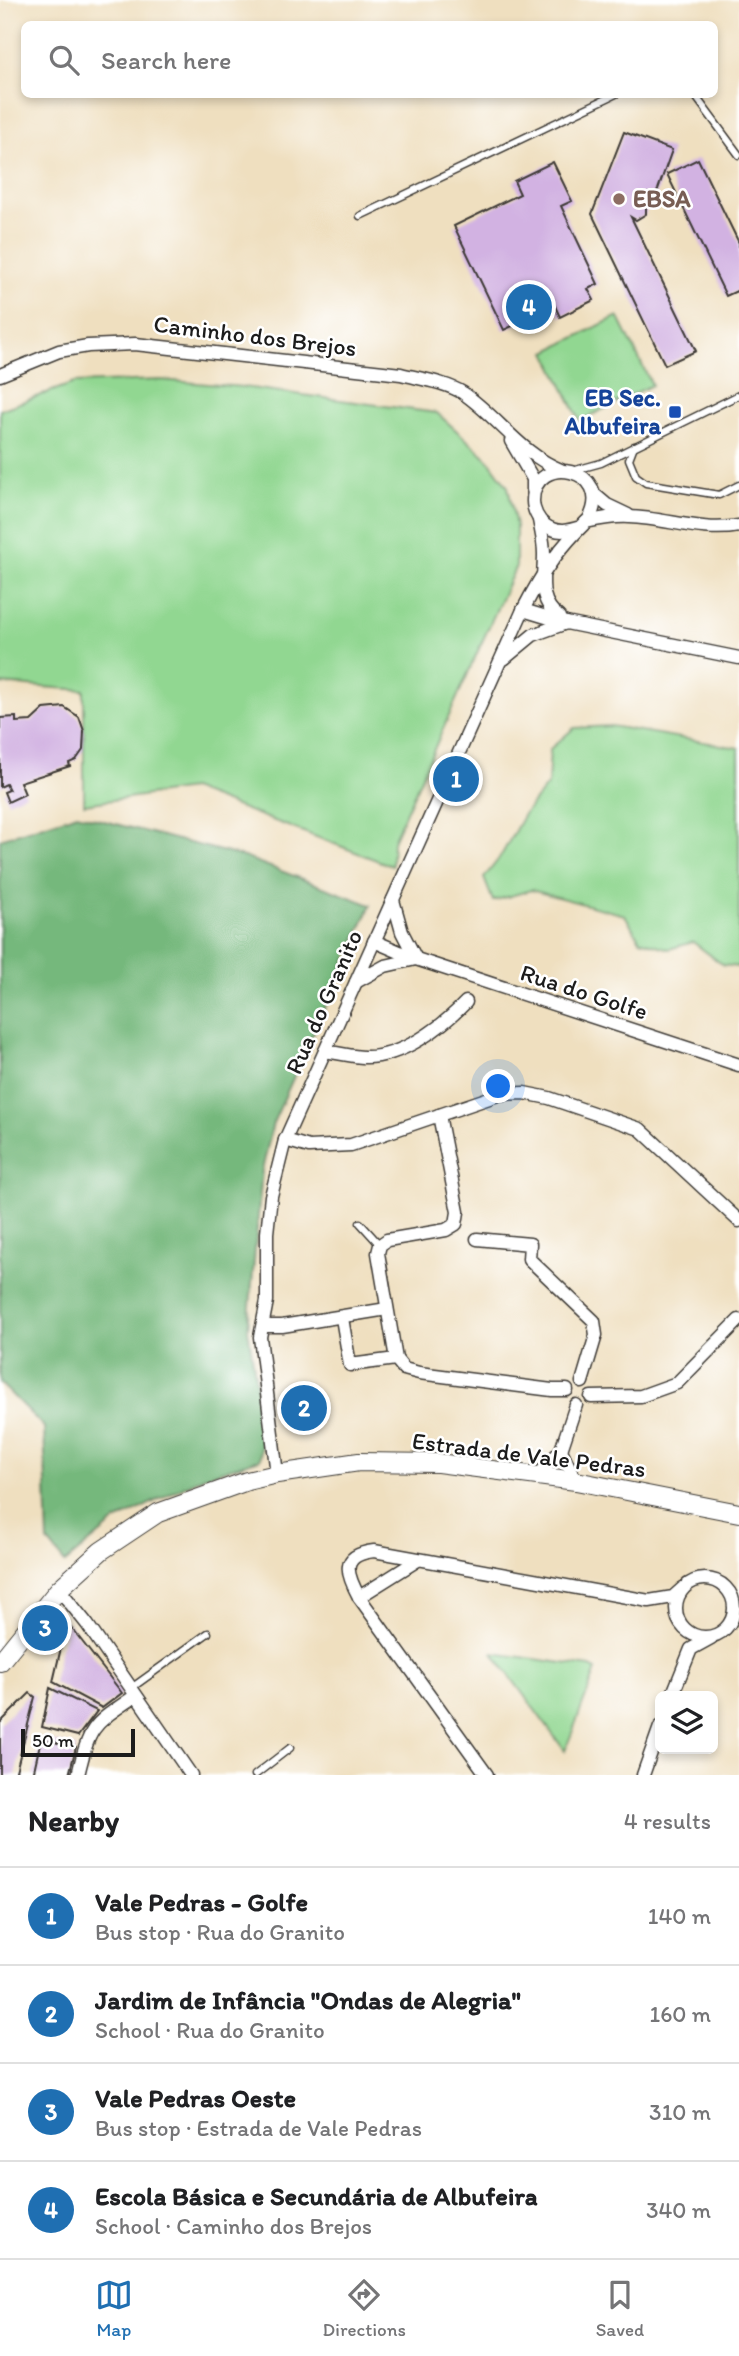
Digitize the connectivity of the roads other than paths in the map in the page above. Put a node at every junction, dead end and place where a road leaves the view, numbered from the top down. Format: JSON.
{"nodes":[{"id":1,"x":608,"y":98,"type":"edge"},
{"id":2,"x":697,"y":98,"type":"edge"},
{"id":3,"x":739,"y":155,"type":"edge"},
{"id":4,"x":360,"y":216,"type":"dead end"},
{"id":5,"x":0,"y":374,"type":"edge"},
{"id":6,"x":739,"y":395,"type":"edge"},
{"id":7,"x":498,"y":421,"type":"junction"},
{"id":8,"x":634,"y":446,"type":"junction"},
{"id":9,"x":566,"y":471,"type":"junction"},
{"id":10,"x":739,"y":485,"type":"edge"},
{"id":11,"x":594,"y":494,"type":"junction"},
{"id":12,"x":533,"y":497,"type":"junction"},
{"id":13,"x":631,"y":516,"type":"junction"},
{"id":14,"x":539,"y":519,"type":"junction"},
{"id":15,"x":583,"y":525,"type":"junction"},
{"id":16,"x":739,"y":526,"type":"edge"},
{"id":17,"x":542,"y":573,"type":"junction"},
{"id":18,"x":523,"y":610,"type":"junction"},
{"id":19,"x":566,"y":623,"type":"junction"},
{"id":20,"x":739,"y":658,"type":"edge"},
{"id":21,"x":499,"y":664,"type":"junction"},
{"id":22,"x":393,"y":900,"type":"junction"},
{"id":23,"x":374,"y":941,"type":"junction"},
{"id":24,"x":416,"y":959,"type":"junction"},
{"id":25,"x":356,"y":983,"type":"junction"},
{"id":26,"x":466,"y":1002,"type":"dead end"},
{"id":27,"x":325,"y":1051,"type":"junction"},
{"id":28,"x":739,"y":1065,"type":"edge"},
{"id":29,"x":439,"y":1115,"type":"junction"},
{"id":30,"x":285,"y":1140,"type":"junction"},
{"id":31,"x":739,"y":1221,"type":"edge"},
{"id":32,"x":360,"y":1223,"type":"dead end"},
{"id":33,"x":477,"y":1239,"type":"dead end"},
{"id":34,"x":380,"y":1245,"type":"junction"},
{"id":35,"x":387,"y":1309,"type":"junction"},
{"id":36,"x":342,"y":1318,"type":"junction"},
{"id":37,"x":739,"y":1320,"type":"edge"},
{"id":38,"x":263,"y":1326,"type":"junction"},
{"id":39,"x":400,"y":1364,"type":"junction"},
{"id":40,"x":582,"y":1382,"type":"junction"},
{"id":41,"x":567,"y":1390,"type":"junction"},
{"id":42,"x":591,"y":1396,"type":"junction"},
{"id":43,"x":576,"y":1405,"type":"junction"},
{"id":44,"x":561,"y":1450,"type":"junction"},
{"id":45,"x":277,"y":1474,"type":"junction"},
{"id":46,"x":537,"y":1476,"type":"junction"},
{"id":47,"x":576,"y":1481,"type":"junction"},
{"id":48,"x":739,"y":1513,"type":"edge"},
{"id":49,"x":418,"y":1560,"type":"junction"},
{"id":50,"x":683,"y":1588,"type":"junction"},
{"id":51,"x":59,"y":1589,"type":"junction"},
{"id":52,"x":359,"y":1597,"type":"junction"},
{"id":53,"x":649,"y":1601,"type":"junction"},
{"id":54,"x":736,"y":1602,"type":"edge"},
{"id":55,"x":739,"y":1622,"type":"edge"},
{"id":56,"x":682,"y":1627,"type":"junction"},
{"id":57,"x":723,"y":1632,"type":"junction"},
{"id":58,"x":208,"y":1633,"type":"dead end"},
{"id":59,"x":0,"y":1661,"type":"edge"},
{"id":60,"x":683,"y":1665,"type":"junction"},
{"id":61,"x":674,"y":1691,"type":"edge"},
{"id":62,"x":133,"y":1693,"type":"junction"},
{"id":63,"x":655,"y":1741,"type":"edge"},
{"id":64,"x":290,"y":1748,"type":"dead end"},
{"id":65,"x":78,"y":1775,"type":"edge"},
{"id":66,"x":191,"y":1775,"type":"edge"},
{"id":67,"x":255,"y":1775,"type":"edge"},
{"id":68,"x":487,"y":1775,"type":"edge"},
{"id":69,"x":643,"y":1775,"type":"edge"}],
"edges":[{"from":1,"to":4,"type":"lane"},
{"from":2,"to":3,"type":"lane"},
{"from":5,"to":7,"type":"street","name":"Caminho dos Brejos"},
{"from":6,"to":8,"type":"lane"},
{"from":7,"to":9,"type":"street","name":"Caminho dos Brejos"},
{"from":7,"to":12,"type":"street","name":"Caminho dos Brejos"},
{"from":8,"to":9,"type":"lane"},
{"from":8,"to":10,"type":"lane"},
{"from":9,"to":11,"type":"street"},
{"from":9,"to":12,"type":"street"},
{"from":11,"to":13,"type":"street"},
{"from":11,"to":15,"type":"street"},
{"from":12,"to":14,"type":"street"},
{"from":13,"to":15,"type":"street"},
{"from":13,"to":16,"type":"street"},
{"from":14,"to":15,"type":"street"},
{"from":14,"to":17,"type":"street","name":"Rua do Granito"},
{"from":15,"to":17,"type":"street","name":"Rua do Granito"},
{"from":17,"to":18,"type":"street","name":"Rua do Granito"},
{"from":17,"to":19,"type":"street"},
{"from":18,"to":19,"type":"street"},
{"from":18,"to":21,"type":"street","name":"Rua do Granito"},
{"from":19,"to":20,"type":"street"},
{"from":19,"to":21,"type":"street"},
{"from":21,"to":22,"type":"street","name":"Rua do Granito"},
{"from":22,"to":23,"type":"street","name":"Rua do Granito"},
{"from":22,"to":24,"type":"street"},
{"from":23,"to":24,"type":"street","name":"Rua do Golfe"},
{"from":23,"to":25,"type":"street","name":"Rua do Granito"},
{"from":24,"to":25,"type":"street"},
{"from":24,"to":28,"type":"street","name":"Rua do Golfe"},
{"from":25,"to":27,"type":"street","name":"Rua do Granito"},
{"from":26,"to":27,"type":"street"},
{"from":27,"to":30,"type":"street","name":"Rua do Granito"},
{"from":29,"to":30,"type":"street"},
{"from":29,"to":31,"type":"street"},
{"from":29,"to":34,"type":"street"},
{"from":30,"to":38,"type":"street","name":"Rua do Granito"},
{"from":32,"to":34,"type":"lane"},
{"from":33,"to":40,"type":"street"},
{"from":34,"to":35,"type":"street"},
{"from":35,"to":36,"type":"street"},
{"from":35,"to":39,"type":"street"},
{"from":36,"to":38,"type":"street"},
{"from":36,"to":39,"type":"street"},
{"from":37,"to":42,"type":"street"},
{"from":38,"to":45,"type":"street","name":"Rua do Granito"},
{"from":39,"to":41,"type":"street"},
{"from":40,"to":41,"type":"street"},
{"from":40,"to":42,"type":"street"},
{"from":41,"to":43,"type":"street"},
{"from":42,"to":43,"type":"street"},
{"from":43,"to":44,"type":"street"},
{"from":44,"to":46,"type":"street"},
{"from":44,"to":47,"type":"street"},
{"from":45,"to":46,"type":"main road","name":"Estrada de Vale Pedras"},
{"from":45,"to":51,"type":"main road","name":"Estrada de Vale Pedras"},
{"from":46,"to":47,"type":"main road","name":"Estrada de Vale Pedras"},
{"from":47,"to":48,"type":"main road","name":"Estrada de Vale Pedras"},
{"from":49,"to":52,"type":"street"},
{"from":49,"to":52,"type":"street"},
{"from":49,"to":53,"type":"street"},
{"from":50,"to":53,"type":"street"},
{"from":50,"to":54,"type":"street"},
{"from":50,"to":56,"type":"street"},
{"from":51,"to":59,"type":"main road","name":"Estrada de Vale Pedras"},
{"from":51,"to":62,"type":"street"},
{"from":52,"to":68,"type":"street"},
{"from":53,"to":56,"type":"street"},
{"from":54,"to":57,"type":"street"},
{"from":55,"to":57,"type":"street"},
{"from":56,"to":57,"type":"street"},
{"from":56,"to":60,"type":"street"},
{"from":57,"to":60,"type":"street"},
{"from":58,"to":62,"type":"lane"},
{"from":60,"to":61,"type":"street"},
{"from":62,"to":65,"type":"street"},
{"from":62,"to":66,"type":"street"},
{"from":63,"to":69,"type":"street"},
{"from":64,"to":67,"type":"lane"}]}
